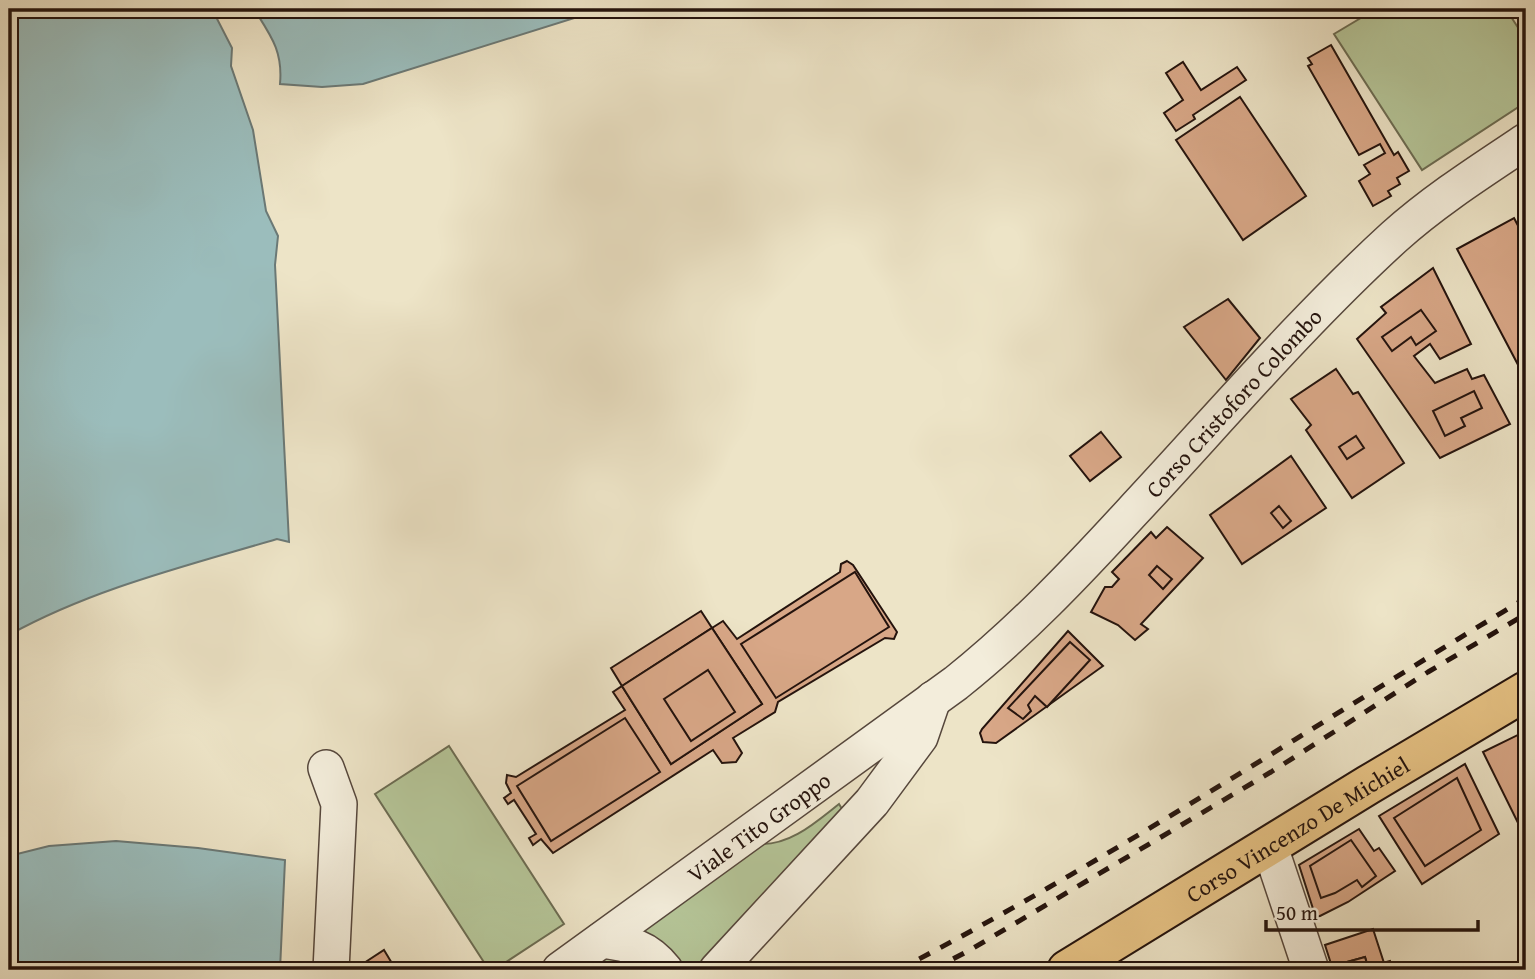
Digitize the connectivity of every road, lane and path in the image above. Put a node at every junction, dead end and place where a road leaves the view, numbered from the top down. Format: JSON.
{"nodes":[{"id":1,"x":1526,"y":141,"type":"edge"},
{"id":2,"x":945,"y":691,"type":"junction"},
{"id":3,"x":1526,"y":691,"type":"edge"},
{"id":4,"x":326,"y":768,"type":"dead end"},
{"id":5,"x":1270,"y":846,"type":"junction"},
{"id":6,"x":602,"y":940,"type":"junction"},
{"id":7,"x":565,"y":968,"type":"edge"},
{"id":8,"x":331,"y":970,"type":"edge"},
{"id":9,"x":665,"y":970,"type":"edge"},
{"id":10,"x":717,"y":970,"type":"edge"},
{"id":11,"x":1068,"y":970,"type":"edge"},
{"id":12,"x":1311,"y":970,"type":"edge"}],
"edges":[{"from":1,"to":2,"type":"street","name":"Corso Cristoforo Colombo"},
{"from":2,"to":6,"type":"street","name":"Viale Tito Groppo"},
{"from":2,"to":10,"type":"street"},
{"from":3,"to":5,"type":"main road","name":"Corso Vincenzo De Michiel"},
{"from":4,"to":8,"type":"street"},
{"from":5,"to":11,"type":"main road","name":"Corso Vincenzo De Michiel"},
{"from":5,"to":12,"type":"street"},
{"from":6,"to":7,"type":"street","name":"Viale Tito Groppo"},
{"from":6,"to":9,"type":"street"}]}
